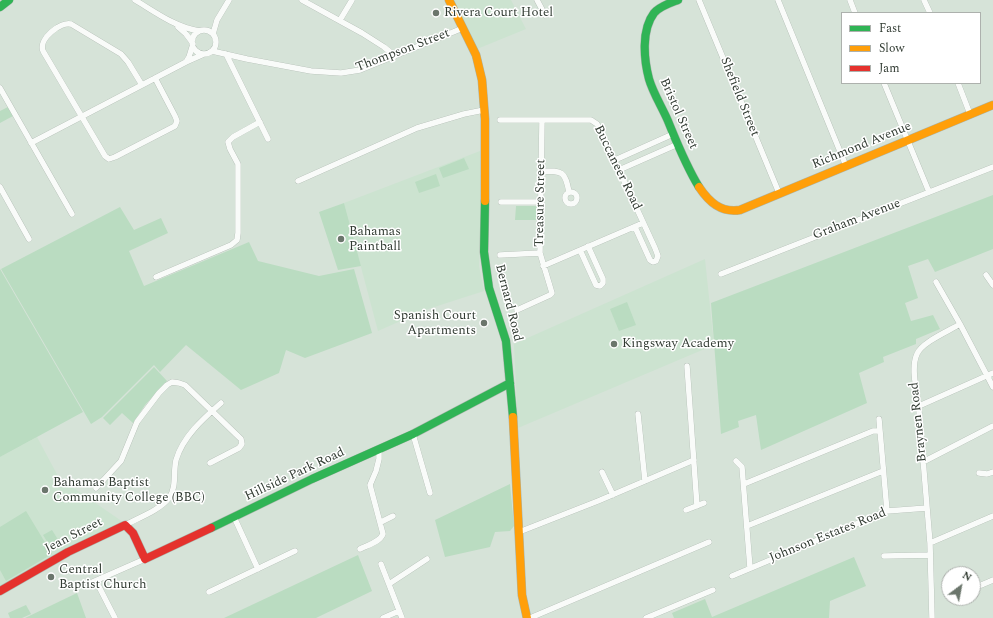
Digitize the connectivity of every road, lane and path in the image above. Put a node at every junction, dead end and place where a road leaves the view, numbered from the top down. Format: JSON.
{"nodes":[{"id":1,"x":9,"y":0,"type":"edge"},
{"id":2,"x":135,"y":0,"type":"edge"},
{"id":3,"x":229,"y":0,"type":"edge"},
{"id":4,"x":302,"y":0,"type":"edge"},
{"id":5,"x":352,"y":0,"type":"edge"},
{"id":6,"x":449,"y":0,"type":"edge"},
{"id":7,"x":537,"y":0,"type":"edge"},
{"id":8,"x":678,"y":0,"type":"edge"},
{"id":9,"x":700,"y":0,"type":"edge"},
{"id":10,"x":778,"y":0,"type":"edge"},
{"id":11,"x":850,"y":0,"type":"edge"},
{"id":12,"x":924,"y":0,"type":"edge"},
{"id":13,"x":664,"y":2,"type":"edge"},
{"id":14,"x":0,"y":7,"type":"edge"},
{"id":15,"x":855,"y":12,"type":"edge"},
{"id":16,"x":930,"y":12,"type":"edge"},
{"id":17,"x":545,"y":15,"type":"dead end"},
{"id":18,"x":218,"y":20,"type":"junction"},
{"id":19,"x":340,"y":20,"type":"junction"},
{"id":20,"x":173,"y":23,"type":"junction"},
{"id":21,"x":463,"y":28,"type":"junction"},
{"id":22,"x":206,"y":30,"type":"junction"},
{"id":23,"x":199,"y":31,"type":"junction"},
{"id":24,"x":213,"y":34,"type":"junction"},
{"id":25,"x":192,"y":43,"type":"junction"},
{"id":26,"x":216,"y":44,"type":"junction"},
{"id":27,"x":212,"y":51,"type":"junction"},
{"id":28,"x":204,"y":54,"type":"junction"},
{"id":29,"x":225,"y":54,"type":"junction"},
{"id":30,"x":395,"y":56,"type":"junction"},
{"id":31,"x":186,"y":62,"type":"junction"},
{"id":32,"x":155,"y":78,"type":"junction"},
{"id":33,"x":884,"y":84,"type":"edge"},
{"id":34,"x":958,"y":84,"type":"edge"},
{"id":35,"x":142,"y":85,"type":"junction"},
{"id":36,"x":0,"y":88,"type":"edge"},
{"id":37,"x":993,"y":105,"type":"edge"},
{"id":38,"x":484,"y":110,"type":"junction"},
{"id":39,"x":970,"y":114,"type":"junction"},
{"id":40,"x":82,"y":117,"type":"junction"},
{"id":41,"x":500,"y":120,"type":"dead end"},
{"id":42,"x":542,"y":120,"type":"junction"},
{"id":43,"x":260,"y":122,"type":"junction"},
{"id":44,"x":673,"y":134,"type":"junction"},
{"id":45,"x":268,"y":139,"type":"dead end"},
{"id":46,"x":908,"y":140,"type":"junction"},
{"id":47,"x":32,"y":143,"type":"junction"},
{"id":48,"x":678,"y":144,"type":"junction"},
{"id":49,"x":615,"y":160,"type":"junction"},
{"id":50,"x":846,"y":166,"type":"junction"},
{"id":51,"x":993,"y":167,"type":"edge"},
{"id":52,"x":619,"y":170,"type":"junction"},
{"id":53,"x":541,"y":171,"type":"junction"},
{"id":54,"x":298,"y":180,"type":"dead end"},
{"id":55,"x":0,"y":187,"type":"edge"},
{"id":56,"x":569,"y":192,"type":"dead end"},
{"id":57,"x":929,"y":192,"type":"junction"},
{"id":58,"x":779,"y":193,"type":"junction"},
{"id":59,"x":501,"y":202,"type":"dead end"},
{"id":60,"x":541,"y":202,"type":"junction"},
{"id":61,"x":740,"y":210,"type":"joint"},
{"id":62,"x":72,"y":214,"type":"dead end"},
{"id":63,"x":644,"y":223,"type":"junction"},
{"id":64,"x":634,"y":227,"type":"junction"},
{"id":65,"x":29,"y":238,"type":"dead end"},
{"id":66,"x":588,"y":246,"type":"junction"},
{"id":67,"x":580,"y":250,"type":"junction"},
{"id":68,"x":540,"y":253,"type":"junction"},
{"id":69,"x":500,"y":255,"type":"dead end"},
{"id":70,"x":543,"y":266,"type":"junction"},
{"id":71,"x":721,"y":274,"type":"dead end"},
{"id":72,"x":986,"y":275,"type":"dead end"},
{"id":73,"x":156,"y":277,"type":"dead end"},
{"id":74,"x":936,"y":282,"type":"dead end"},
{"id":75,"x":993,"y":285,"type":"edge"},
{"id":76,"x":517,"y":310,"type":"dead end"},
{"id":77,"x":960,"y":324,"type":"junction"},
{"id":78,"x":687,"y":366,"type":"dead end"},
{"id":79,"x":993,"y":373,"type":"edge"},
{"id":80,"x":987,"y":376,"type":"junction"},
{"id":81,"x":510,"y":383,"type":"junction"},
{"id":82,"x":993,"y":387,"type":"edge"},
{"id":83,"x":221,"y":403,"type":"dead end"},
{"id":84,"x":919,"y":406,"type":"junction"},
{"id":85,"x":212,"y":411,"type":"junction"},
{"id":86,"x":638,"y":414,"type":"dead end"},
{"id":87,"x":879,"y":419,"type":"dead end"},
{"id":88,"x":993,"y":426,"type":"edge"},
{"id":89,"x":879,"y":431,"type":"junction"},
{"id":90,"x":413,"y":434,"type":"junction"},
{"id":91,"x":379,"y":450,"type":"junction"},
{"id":92,"x":694,"y":460,"type":"junction"},
{"id":93,"x":736,"y":461,"type":"dead end"},
{"id":94,"x":923,"y":462,"type":"junction"},
{"id":95,"x":210,"y":463,"type":"dead end"},
{"id":96,"x":883,"y":471,"type":"junction"},
{"id":97,"x":602,"y":472,"type":"dead end"},
{"id":98,"x":993,"y":472,"type":"edge"},
{"id":99,"x":979,"y":473,"type":"dead end"},
{"id":100,"x":645,"y":481,"type":"junction"},
{"id":101,"x":744,"y":484,"type":"junction"},
{"id":102,"x":96,"y":488,"type":"dead end"},
{"id":103,"x":430,"y":493,"type":"dead end"},
{"id":104,"x":614,"y":495,"type":"junction"},
{"id":105,"x":704,"y":503,"type":"dead end"},
{"id":106,"x":697,"y":506,"type":"junction"},
{"id":107,"x":927,"y":508,"type":"junction"},
{"id":108,"x":686,"y":510,"type":"dead end"},
{"id":109,"x":887,"y":511,"type":"junction"},
{"id":110,"x":393,"y":516,"type":"dead end"},
{"id":111,"x":993,"y":516,"type":"edge"},
{"id":112,"x":234,"y":517,"type":"junction"},
{"id":113,"x":381,"y":522,"type":"junction"},
{"id":114,"x":124,"y":525,"type":"junction"},
{"id":115,"x":747,"y":526,"type":"junction"},
{"id":116,"x":518,"y":532,"type":"junction"},
{"id":117,"x":709,"y":542,"type":"dead end"},
{"id":118,"x":930,"y":543,"type":"junction"},
{"id":119,"x":360,"y":549,"type":"dead end"},
{"id":120,"x":295,"y":551,"type":"dead end"},
{"id":121,"x":930,"y":555,"type":"junction"},
{"id":122,"x":884,"y":556,"type":"dead end"},
{"id":123,"x":145,"y":559,"type":"junction"},
{"id":124,"x":427,"y":559,"type":"dead end"},
{"id":125,"x":380,"y":564,"type":"dead end"},
{"id":126,"x":750,"y":568,"type":"junction"},
{"id":127,"x":258,"y":569,"type":"junction"},
{"id":128,"x":732,"y":576,"type":"dead end"},
{"id":129,"x":993,"y":580,"type":"edge"},
{"id":130,"x":96,"y":581,"type":"junction"},
{"id":131,"x":88,"y":584,"type":"dead end"},
{"id":132,"x":389,"y":584,"type":"junction"},
{"id":133,"x":981,"y":585,"type":"edge"},
{"id":134,"x":713,"y":590,"type":"dead end"},
{"id":135,"x":0,"y":591,"type":"edge"},
{"id":136,"x":209,"y":592,"type":"dead end"},
{"id":137,"x":399,"y":611,"type":"junction"},
{"id":138,"x":115,"y":618,"type":"edge"},
{"id":139,"x":383,"y":618,"type":"edge"},
{"id":140,"x":402,"y":618,"type":"edge"},
{"id":141,"x":527,"y":618,"type":"edge"},
{"id":142,"x":530,"y":618,"type":"edge"},
{"id":143,"x":646,"y":618,"type":"edge"},
{"id":144,"x":932,"y":618,"type":"edge"}],
"edges":[{"from":1,"to":14,"type":"street"},
{"from":2,"to":20,"type":"street"},
{"from":3,"to":18,"type":"street"},
{"from":4,"to":19,"type":"street"},
{"from":5,"to":19,"type":"street"},
{"from":6,"to":21,"type":"street","name":"Bernard Road"},
{"from":7,"to":17,"type":"street"},
{"from":8,"to":13,"type":"street"},
{"from":9,"to":58,"type":"street","name":"Shefield Street"},
{"from":10,"to":50,"type":"street"},
{"from":11,"to":15,"type":"street"},
{"from":12,"to":16,"type":"street"},
{"from":13,"to":44,"type":"street","name":"Bristol Street"},
{"from":18,"to":22,"type":"street"},
{"from":18,"to":24,"type":"street"},
{"from":19,"to":30,"type":"street"},
{"from":20,"to":23,"type":"street"},
{"from":20,"to":25,"type":"street"},
{"from":21,"to":30,"type":"street","name":"Thompson Street"},
{"from":21,"to":38,"type":"street","name":"Bernard Road"},
{"from":22,"to":23,"type":"street"},
{"from":22,"to":24,"type":"street"},
{"from":23,"to":25,"type":"street"},
{"from":24,"to":26,"type":"street"},
{"from":25,"to":28,"type":"street"},
{"from":25,"to":31,"type":"street"},
{"from":26,"to":27,"type":"street"},
{"from":26,"to":29,"type":"street"},
{"from":27,"to":28,"type":"street"},
{"from":27,"to":29,"type":"street","name":"Thompson Street"},
{"from":28,"to":31,"type":"street"},
{"from":29,"to":30,"type":"street","name":"Thompson Street"},
{"from":29,"to":43,"type":"street"},
{"from":31,"to":32,"type":"street"},
{"from":32,"to":35,"type":"street"},
{"from":32,"to":40,"type":"street"},
{"from":33,"to":46,"type":"street"},
{"from":34,"to":39,"type":"street"},
{"from":35,"to":40,"type":"street"},
{"from":35,"to":40,"type":"street"},
{"from":36,"to":47,"type":"street"},
{"from":37,"to":39,"type":"street","name":"Richmond Avenue"},
{"from":38,"to":54,"type":"street"},
{"from":38,"to":81,"type":"street","name":"Bernard Road"},
{"from":39,"to":46,"type":"street","name":"Richmond Avenue"},
{"from":40,"to":47,"type":"street"},
{"from":41,"to":42,"type":"street","name":"Buccaneer Road"},
{"from":42,"to":49,"type":"street","name":"Buccaneer Road"},
{"from":42,"to":53,"type":"street","name":"Treasure Street"},
{"from":43,"to":45,"type":"street"},
{"from":43,"to":73,"type":"street"},
{"from":44,"to":48,"type":"street","name":"Bristol Street"},
{"from":44,"to":49,"type":"street"},
{"from":46,"to":50,"type":"street","name":"Richmond Avenue"},
{"from":46,"to":57,"type":"street"},
{"from":47,"to":62,"type":"street"},
{"from":48,"to":52,"type":"street"},
{"from":48,"to":61,"type":"street","name":"Bristol Street"},
{"from":49,"to":52,"type":"street","name":"Buccaneer Road"},
{"from":50,"to":58,"type":"street","name":"Richmond Avenue"},
{"from":51,"to":57,"type":"street","name":"Graham Avenue"},
{"from":52,"to":63,"type":"street","name":"Buccaneer Road"},
{"from":53,"to":56,"type":"street"},
{"from":53,"to":60,"type":"street","name":"Treasure Street"},
{"from":55,"to":65,"type":"street"},
{"from":57,"to":71,"type":"street","name":"Graham Avenue"},
{"from":58,"to":61,"type":"street","name":"Richmond Avenue"},
{"from":59,"to":60,"type":"street"},
{"from":60,"to":68,"type":"street","name":"Treasure Street"},
{"from":63,"to":64,"type":"street"},
{"from":63,"to":64,"type":"street","name":"Buccaneer Road"},
{"from":64,"to":66,"type":"street"},
{"from":66,"to":67,"type":"street"},
{"from":66,"to":67,"type":"street"},
{"from":67,"to":70,"type":"street"},
{"from":68,"to":69,"type":"street"},
{"from":68,"to":70,"type":"street","name":"Treasure Street"},
{"from":70,"to":76,"type":"street","name":"Treasure Street"},
{"from":72,"to":75,"type":"street"},
{"from":74,"to":77,"type":"street"},
{"from":77,"to":80,"type":"street"},
{"from":77,"to":84,"type":"street","name":"Braynen Road"},
{"from":78,"to":92,"type":"street"},
{"from":79,"to":80,"type":"street"},
{"from":80,"to":82,"type":"street"},
{"from":80,"to":84,"type":"street"},
{"from":81,"to":90,"type":"street","name":"Hillside Park Road"},
{"from":81,"to":116,"type":"street","name":"Bernard Road"},
{"from":83,"to":85,"type":"street"},
{"from":84,"to":94,"type":"street","name":"Braynen Road"},
{"from":85,"to":95,"type":"street"},
{"from":85,"to":102,"type":"street"},
{"from":85,"to":114,"type":"street"},
{"from":86,"to":100,"type":"street"},
{"from":87,"to":89,"type":"street"},
{"from":88,"to":94,"type":"street"},
{"from":89,"to":96,"type":"street"},
{"from":89,"to":101,"type":"street"},
{"from":90,"to":91,"type":"street","name":"Hillside Park Road"},
{"from":90,"to":103,"type":"street"},
{"from":91,"to":112,"type":"street","name":"Hillside Park Road"},
{"from":91,"to":113,"type":"street"},
{"from":92,"to":100,"type":"street"},
{"from":92,"to":106,"type":"street"},
{"from":93,"to":101,"type":"street"},
{"from":94,"to":107,"type":"street","name":"Braynen Road"},
{"from":96,"to":109,"type":"street"},
{"from":96,"to":115,"type":"street"},
{"from":97,"to":104,"type":"street"},
{"from":98,"to":99,"type":"street"},
{"from":100,"to":104,"type":"street"},
{"from":101,"to":115,"type":"street"},
{"from":104,"to":116,"type":"street"},
{"from":105,"to":106,"type":"street"},
{"from":106,"to":108,"type":"street"},
{"from":107,"to":109,"type":"street","name":"Johnson Estates Road"},
{"from":107,"to":118,"type":"street","name":"Braynen Road"},
{"from":109,"to":126,"type":"street","name":"Johnson Estates Road"},
{"from":110,"to":113,"type":"street"},
{"from":111,"to":118,"type":"street"},
{"from":112,"to":123,"type":"street","name":"Hillside Park Road"},
{"from":112,"to":127,"type":"street"},
{"from":113,"to":119,"type":"street"},
{"from":114,"to":123,"type":"street"},
{"from":114,"to":135,"type":"street","name":"Jean Street"},
{"from":115,"to":126,"type":"street"},
{"from":116,"to":141,"type":"street","name":"Bernard Road"},
{"from":117,"to":142,"type":"street"},
{"from":118,"to":121,"type":"street","name":"Braynen Road"},
{"from":120,"to":127,"type":"street"},
{"from":121,"to":122,"type":"street"},
{"from":121,"to":144,"type":"street","name":"Braynen Road"},
{"from":123,"to":130,"type":"street","name":"Hillside Park Road"},
{"from":124,"to":132,"type":"street"},
{"from":125,"to":132,"type":"street"},
{"from":126,"to":128,"type":"street","name":"Johnson Estates Road"},
{"from":127,"to":136,"type":"street"},
{"from":129,"to":133,"type":"street"},
{"from":130,"to":131,"type":"street","name":"Hillside Park Road"},
{"from":130,"to":138,"type":"street"},
{"from":132,"to":137,"type":"street"},
{"from":134,"to":143,"type":"street"},
{"from":137,"to":139,"type":"street"},
{"from":137,"to":140,"type":"street"}]}
